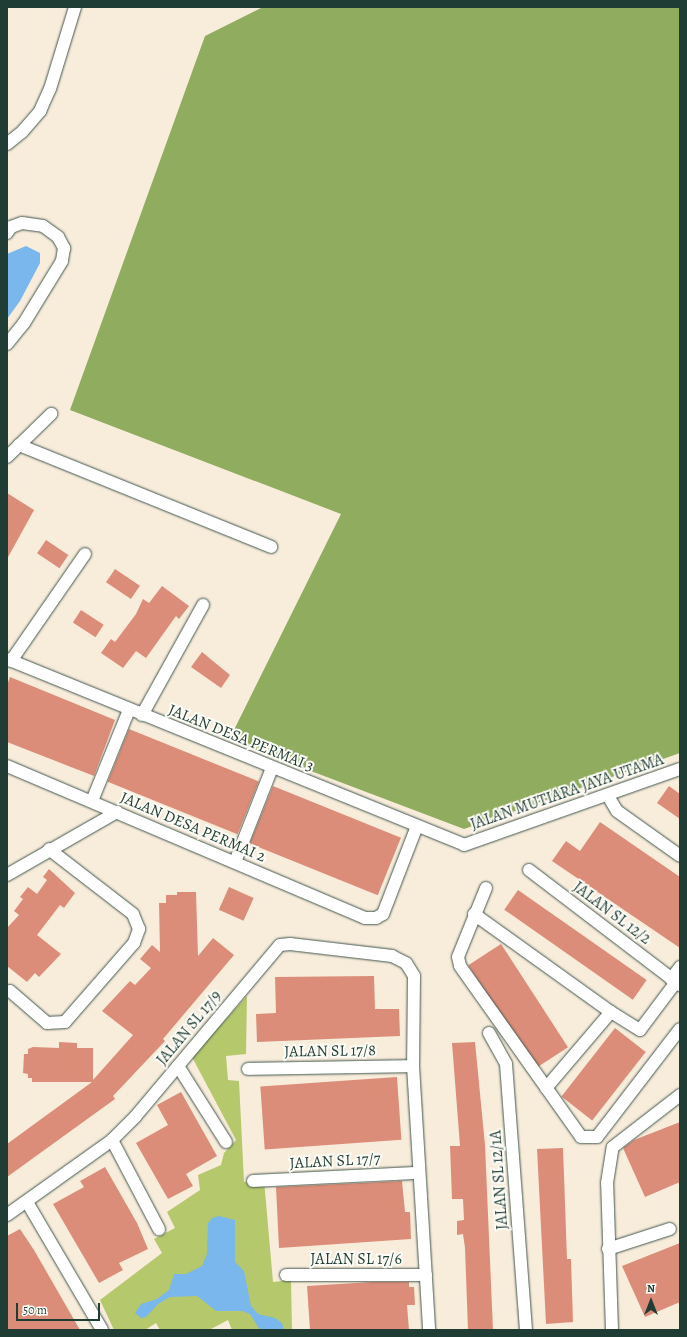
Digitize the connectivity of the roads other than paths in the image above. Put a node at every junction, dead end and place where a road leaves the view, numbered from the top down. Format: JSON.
{"nodes":[{"id":1,"x":75,"y":7,"type":"edge"},
{"id":2,"x":7,"y":144,"type":"edge"},
{"id":3,"x":7,"y":233,"type":"edge"},
{"id":4,"x":7,"y":344,"type":"edge"},
{"id":5,"x":51,"y":414,"type":"dead end"},
{"id":6,"x":19,"y":445,"type":"junction"},
{"id":7,"x":7,"y":458,"type":"edge"},
{"id":8,"x":270,"y":547,"type":"dead end"},
{"id":9,"x":85,"y":554,"type":"dead end"},
{"id":10,"x":203,"y":605,"type":"dead end"},
{"id":11,"x":9,"y":660,"type":"edge"},
{"id":12,"x":129,"y":710,"type":"junction"},
{"id":13,"x":142,"y":715,"type":"junction"},
{"id":14,"x":7,"y":766,"type":"edge"},
{"id":15,"x":272,"y":768,"type":"junction"},
{"id":16,"x":680,"y":769,"type":"edge"},
{"id":17,"x":608,"y":796,"type":"junction"},
{"id":18,"x":92,"y":802,"type":"junction"},
{"id":19,"x":117,"y":812,"type":"junction"},
{"id":20,"x":417,"y":826,"type":"junction"},
{"id":21,"x":464,"y":845,"type":"joint"},
{"id":22,"x":49,"y":849,"type":"junction"},
{"id":23,"x":680,"y":856,"type":"edge"},
{"id":24,"x":235,"y":862,"type":"junction"},
{"id":25,"x":529,"y":870,"type":"dead end"},
{"id":26,"x":7,"y":875,"type":"edge"},
{"id":27,"x":486,"y":888,"type":"dead end"},
{"id":28,"x":474,"y":914,"type":"junction"},
{"id":29,"x":680,"y":967,"type":"edge"},
{"id":30,"x":676,"y":982,"type":"edge"},
{"id":31,"x":10,"y":991,"type":"dead end"},
{"id":32,"x":611,"y":1012,"type":"junction"},
{"id":33,"x":680,"y":1029,"type":"edge"},
{"id":34,"x":489,"y":1033,"type":"dead end"},
{"id":35,"x":178,"y":1066,"type":"junction"},
{"id":36,"x":413,"y":1066,"type":"junction"},
{"id":37,"x":248,"y":1068,"type":"dead end"},
{"id":38,"x":546,"y":1088,"type":"junction"},
{"id":39,"x":680,"y":1095,"type":"edge"},
{"id":40,"x":112,"y":1140,"type":"junction"},
{"id":41,"x":226,"y":1142,"type":"dead end"},
{"id":42,"x":419,"y":1173,"type":"junction"},
{"id":43,"x":253,"y":1181,"type":"dead end"},
{"id":44,"x":27,"y":1202,"type":"junction"},
{"id":45,"x":7,"y":1215,"type":"edge"},
{"id":46,"x":159,"y":1229,"type":"dead end"},
{"id":47,"x":670,"y":1229,"type":"dead end"},
{"id":48,"x":608,"y":1249,"type":"junction"},
{"id":49,"x":286,"y":1275,"type":"dead end"},
{"id":50,"x":426,"y":1275,"type":"junction"},
{"id":51,"x":102,"y":1330,"type":"edge"},
{"id":52,"x":429,"y":1330,"type":"edge"},
{"id":53,"x":526,"y":1330,"type":"edge"},
{"id":54,"x":612,"y":1330,"type":"edge"}],
"edges":[{"from":1,"to":2,"type":"street"},
{"from":3,"to":4,"type":"street"},
{"from":5,"to":6,"type":"street"},
{"from":6,"to":7,"type":"street"},
{"from":6,"to":8,"type":"street"},
{"from":9,"to":11,"type":"street"},
{"from":10,"to":13,"type":"street"},
{"from":11,"to":12,"type":"street","name":"JALAN DESA PERMAI 3"},
{"from":12,"to":13,"type":"street","name":"JALAN DESA PERMAI 3"},
{"from":12,"to":18,"type":"street"},
{"from":13,"to":15,"type":"street","name":"JALAN DESA PERMAI 3"},
{"from":14,"to":18,"type":"street","name":"JALAN DESA PERMAI 2"},
{"from":15,"to":20,"type":"street","name":"JALAN DESA PERMAI 3"},
{"from":15,"to":24,"type":"street"},
{"from":16,"to":17,"type":"street","name":"JALAN MUTIARA JAYA UTAMA"},
{"from":17,"to":21,"type":"street","name":"JALAN MUTIARA JAYA UTAMA"},
{"from":17,"to":23,"type":"street"},
{"from":18,"to":19,"type":"street","name":"JALAN DESA PERMAI 2"},
{"from":19,"to":22,"type":"street"},
{"from":19,"to":24,"type":"street","name":"JALAN DESA PERMAI 2"},
{"from":20,"to":21,"type":"street","name":"JALAN DESA PERMAI 3"},
{"from":20,"to":24,"type":"street","name":"JALAN DESA PERMAI 2"},
{"from":22,"to":26,"type":"street"},
{"from":22,"to":31,"type":"street"},
{"from":25,"to":30,"type":"street","name":"JALAN SL 12/2"},
{"from":27,"to":28,"type":"street"},
{"from":28,"to":32,"type":"street"},
{"from":28,"to":38,"type":"street"},
{"from":29,"to":30,"type":"street"},
{"from":30,"to":32,"type":"street"},
{"from":32,"to":38,"type":"street"},
{"from":33,"to":38,"type":"street"},
{"from":34,"to":53,"type":"street","name":"JALAN SL 12/1A"},
{"from":35,"to":36,"type":"street","name":"JALAN SL 17/9"},
{"from":35,"to":40,"type":"street","name":"JALAN SL 17/9"},
{"from":35,"to":41,"type":"street"},
{"from":36,"to":37,"type":"street","name":"JALAN SL 17/8"},
{"from":36,"to":42,"type":"street"},
{"from":39,"to":48,"type":"street"},
{"from":40,"to":44,"type":"street","name":"JALAN SL 17/9"},
{"from":40,"to":46,"type":"street"},
{"from":42,"to":43,"type":"street","name":"JALAN SL 17/7"},
{"from":42,"to":50,"type":"street"},
{"from":44,"to":45,"type":"street","name":"JALAN SL 17/9"},
{"from":44,"to":51,"type":"street"},
{"from":47,"to":48,"type":"street"},
{"from":48,"to":54,"type":"street"},
{"from":49,"to":50,"type":"street","name":"JALAN SL 17/6"},
{"from":50,"to":52,"type":"street"}]}
